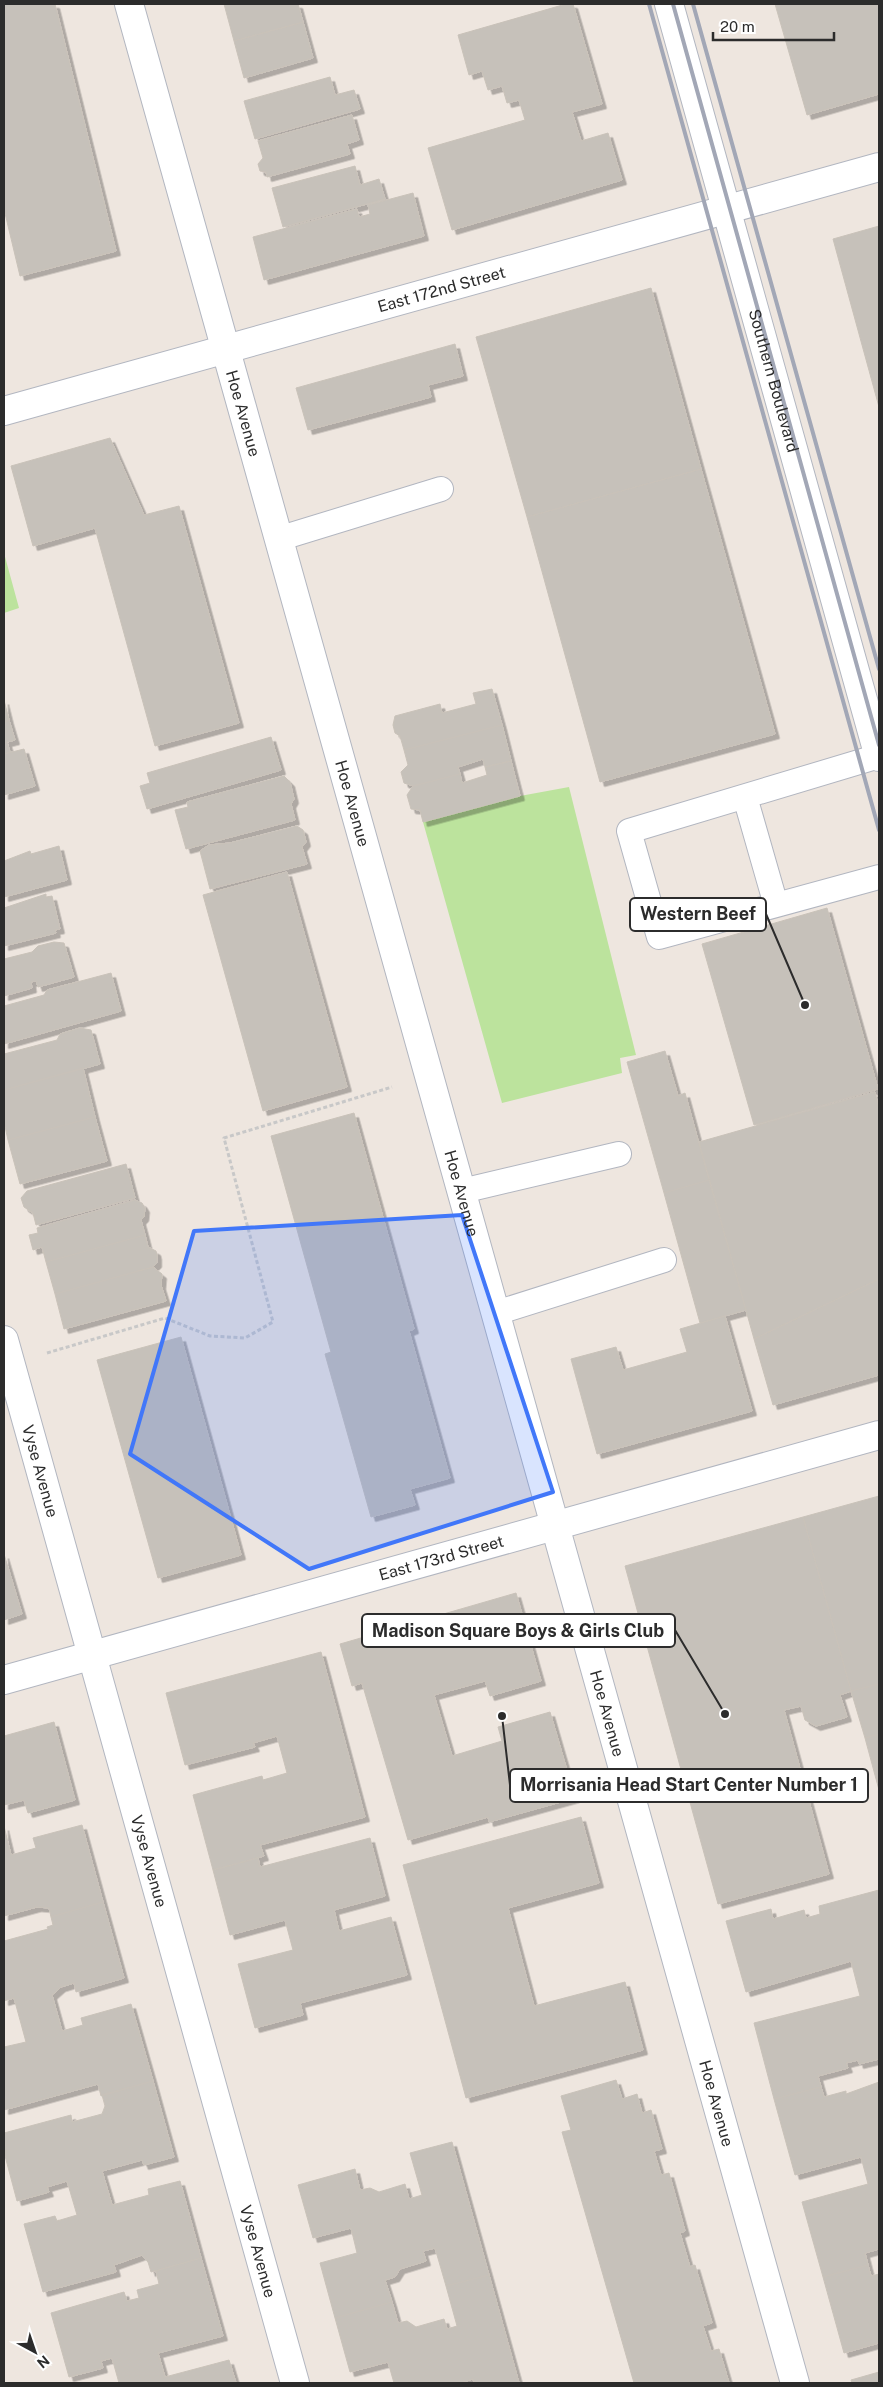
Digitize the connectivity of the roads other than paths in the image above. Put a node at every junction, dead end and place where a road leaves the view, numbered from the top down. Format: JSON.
{"nodes":[{"id":1,"x":129,"y":4,"type":"edge"},
{"id":2,"x":669,"y":4,"type":"edge"},
{"id":3,"x":879,"y":167,"type":"edge"},
{"id":4,"x":726,"y":210,"type":"junction"},
{"id":5,"x":225,"y":349,"type":"junction"},
{"id":6,"x":4,"y":412,"type":"edge"},
{"id":7,"x":441,"y":488,"type":"dead end"},
{"id":8,"x":278,"y":539,"type":"junction"},
{"id":9,"x":879,"y":757,"type":"edge"},
{"id":10,"x":745,"y":797,"type":"junction"},
{"id":11,"x":879,"y":877,"type":"edge"},
{"id":12,"x":776,"y":905,"type":"junction"},
{"id":13,"x":619,"y":1154,"type":"dead end"},
{"id":14,"x":462,"y":1191,"type":"junction"},
{"id":15,"x":664,"y":1260,"type":"dead end"},
{"id":16,"x":496,"y":1313,"type":"junction"},
{"id":17,"x":4,"y":1340,"type":"edge"},
{"id":18,"x":879,"y":1435,"type":"edge"},
{"id":19,"x":556,"y":1525,"type":"junction"},
{"id":20,"x":92,"y":1654,"type":"junction"},
{"id":21,"x":4,"y":1680,"type":"edge"},
{"id":22,"x":295,"y":2383,"type":"edge"},
{"id":23,"x":795,"y":2383,"type":"edge"}],
"edges":[{"from":1,"to":5,"type":"street","name":"Hoe Avenue"},
{"from":2,"to":4,"type":"street","name":"Southern Boulevard"},
{"from":3,"to":4,"type":"street","name":"East 172nd Street"},
{"from":4,"to":5,"type":"street","name":"East 172nd Street"},
{"from":4,"to":9,"type":"street","name":"Southern Boulevard"},
{"from":5,"to":6,"type":"street","name":"East 172nd Street"},
{"from":5,"to":8,"type":"street","name":"Hoe Avenue"},
{"from":7,"to":8,"type":"lane"},
{"from":8,"to":14,"type":"street","name":"Hoe Avenue"},
{"from":9,"to":10,"type":"lane"},
{"from":10,"to":12,"type":"lane"},
{"from":10,"to":12,"type":"lane"},
{"from":11,"to":12,"type":"lane"},
{"from":13,"to":14,"type":"lane"},
{"from":14,"to":16,"type":"street","name":"Hoe Avenue"},
{"from":15,"to":16,"type":"lane"},
{"from":16,"to":19,"type":"street","name":"Hoe Avenue"},
{"from":17,"to":20,"type":"street","name":"Vyse Avenue"},
{"from":18,"to":19,"type":"street","name":"East 173rd Street"},
{"from":19,"to":20,"type":"street","name":"East 173rd Street"},
{"from":19,"to":23,"type":"street","name":"Hoe Avenue"},
{"from":20,"to":21,"type":"street","name":"East 173rd Street"},
{"from":20,"to":22,"type":"street","name":"Vyse Avenue"}]}
